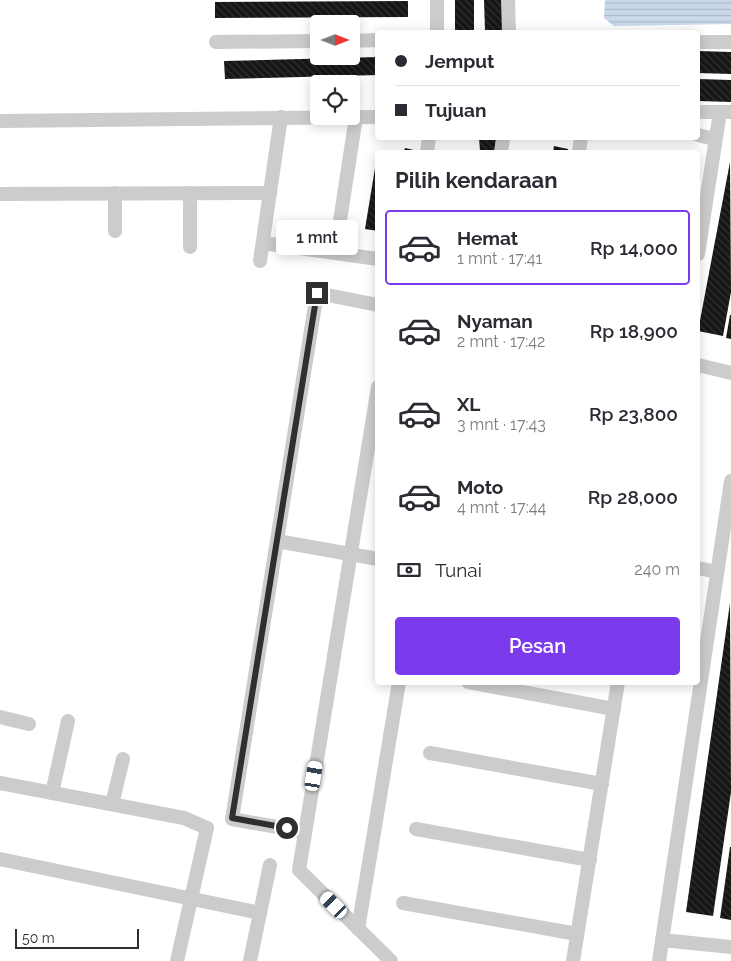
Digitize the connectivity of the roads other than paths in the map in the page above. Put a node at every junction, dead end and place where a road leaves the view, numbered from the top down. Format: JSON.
{"nodes":[{"id":1,"x":437,"y":0,"type":"edge"},
{"id":2,"x":508,"y":0,"type":"edge"},
{"id":3,"x":437,"y":30,"type":"edge"},
{"id":4,"x":509,"y":30,"type":"edge"},
{"id":5,"x":375,"y":40,"type":"edge"},
{"id":6,"x":310,"y":41,"type":"edge"},
{"id":7,"x":360,"y":41,"type":"edge"},
{"id":8,"x":216,"y":42,"type":"dead end"},
{"id":9,"x":700,"y":42,"type":"edge"},
{"id":10,"x":731,"y":42,"type":"edge"},
{"id":11,"x":700,"y":112,"type":"edge"},
{"id":12,"x":725,"y":112,"type":"edge"},
{"id":13,"x":281,"y":117,"type":"junction"},
{"id":14,"x":310,"y":117,"type":"edge"},
{"id":15,"x":360,"y":117,"type":"edge"},
{"id":16,"x":375,"y":117,"type":"edge"},
{"id":17,"x":0,"y":121,"type":"edge"},
{"id":18,"x":355,"y":125,"type":"edge"},
{"id":19,"x":700,"y":136,"type":"edge"},
{"id":20,"x":714,"y":139,"type":"junction"},
{"id":21,"x":115,"y":193,"type":"junction"},
{"id":22,"x":190,"y":193,"type":"junction"},
{"id":23,"x":270,"y":193,"type":"junction"},
{"id":24,"x":0,"y":194,"type":"edge"},
{"id":25,"x":115,"y":231,"type":"dead end"},
{"id":26,"x":700,"y":240,"type":"edge"},
{"id":27,"x":263,"y":243,"type":"junction"},
{"id":28,"x":190,"y":247,"type":"dead end"},
{"id":29,"x":335,"y":253,"type":"junction"},
{"id":30,"x":375,"y":259,"type":"edge"},
{"id":31,"x":260,"y":261,"type":"dead end"},
{"id":32,"x":375,"y":304,"type":"edge"},
{"id":33,"x":700,"y":365,"type":"edge"},
{"id":34,"x":731,"y":373,"type":"edge"},
{"id":35,"x":375,"y":405,"type":"edge"},
{"id":36,"x":731,"y":481,"type":"edge"},
{"id":37,"x":277,"y":541,"type":"junction"},
{"id":38,"x":350,"y":554,"type":"junction"},
{"id":39,"x":375,"y":558,"type":"edge"},
{"id":40,"x":700,"y":568,"type":"edge"},
{"id":41,"x":717,"y":572,"type":"junction"},
{"id":42,"x":399,"y":685,"type":"edge"},
{"id":43,"x":484,"y":685,"type":"edge"},
{"id":44,"x":618,"y":685,"type":"edge"},
{"id":45,"x":614,"y":709,"type":"junction"},
{"id":46,"x":0,"y":717,"type":"edge"},
{"id":47,"x":68,"y":721,"type":"dead end"},
{"id":48,"x":29,"y":724,"type":"dead end"},
{"id":49,"x":430,"y":753,"type":"dead end"},
{"id":50,"x":123,"y":759,"type":"dead end"},
{"id":51,"x":0,"y":783,"type":"edge"},
{"id":52,"x":602,"y":784,"type":"junction"},
{"id":53,"x":52,"y":793,"type":"junction"},
{"id":54,"x":112,"y":804,"type":"junction"},
{"id":55,"x":416,"y":829,"type":"dead end"},
{"id":56,"x":305,"y":832,"type":"junction"},
{"id":57,"x":0,"y":859,"type":"edge"},
{"id":58,"x":590,"y":860,"type":"junction"},
{"id":59,"x":270,"y":865,"type":"dead end"},
{"id":60,"x":191,"y":898,"type":"junction"},
{"id":61,"x":403,"y":903,"type":"dead end"},
{"id":62,"x":260,"y":913,"type":"junction"},
{"id":63,"x":358,"y":929,"type":"junction"},
{"id":64,"x":577,"y":934,"type":"junction"},
{"id":65,"x":662,"y":940,"type":"junction"},
{"id":66,"x":731,"y":947,"type":"edge"},
{"id":67,"x":178,"y":961,"type":"edge"},
{"id":68,"x":250,"y":961,"type":"edge"},
{"id":69,"x":391,"y":961,"type":"edge"},
{"id":70,"x":573,"y":961,"type":"edge"},
{"id":71,"x":659,"y":961,"type":"edge"}],
"edges":[{"from":1,"to":3,"type":"street"},
{"from":2,"to":4,"type":"street"},
{"from":5,"to":7,"type":"street"},
{"from":6,"to":8,"type":"street"},
{"from":9,"to":10,"type":"street"},
{"from":11,"to":12,"type":"street"},
{"from":12,"to":20,"type":"street"},
{"from":13,"to":14,"type":"street"},
{"from":13,"to":17,"type":"street"},
{"from":13,"to":23,"type":"street"},
{"from":15,"to":16,"type":"street"},
{"from":18,"to":29,"type":"street"},
{"from":19,"to":20,"type":"street"},
{"from":20,"to":26,"type":"street"},
{"from":21,"to":22,"type":"street"},
{"from":21,"to":24,"type":"street"},
{"from":21,"to":25,"type":"street"},
{"from":22,"to":23,"type":"street"},
{"from":22,"to":28,"type":"street"},
{"from":23,"to":27,"type":"street"},
{"from":27,"to":29,"type":"street"},
{"from":27,"to":31,"type":"street"},
{"from":29,"to":30,"type":"street"},
{"from":32,"to":37,"type":"street"},
{"from":33,"to":34,"type":"street"},
{"from":35,"to":38,"type":"street"},
{"from":36,"to":41,"type":"street"},
{"from":37,"to":38,"type":"street"},
{"from":37,"to":56,"type":"street"},
{"from":38,"to":39,"type":"street"},
{"from":38,"to":56,"type":"street"},
{"from":40,"to":41,"type":"street"},
{"from":41,"to":65,"type":"street"},
{"from":42,"to":63,"type":"street"},
{"from":43,"to":45,"type":"street"},
{"from":44,"to":45,"type":"street"},
{"from":45,"to":52,"type":"street"},
{"from":46,"to":48,"type":"street"},
{"from":47,"to":53,"type":"street"},
{"from":49,"to":52,"type":"street"},
{"from":50,"to":54,"type":"street"},
{"from":51,"to":53,"type":"street"},
{"from":52,"to":58,"type":"street"},
{"from":53,"to":54,"type":"street"},
{"from":54,"to":60,"type":"street"},
{"from":55,"to":58,"type":"street"},
{"from":56,"to":63,"type":"street"},
{"from":57,"to":60,"type":"street"},
{"from":58,"to":64,"type":"street"},
{"from":59,"to":62,"type":"street"},
{"from":60,"to":62,"type":"street"},
{"from":60,"to":67,"type":"street"},
{"from":61,"to":64,"type":"street"},
{"from":62,"to":68,"type":"street"},
{"from":63,"to":69,"type":"street"},
{"from":64,"to":70,"type":"street"},
{"from":65,"to":66,"type":"street"},
{"from":65,"to":71,"type":"street"}]}
